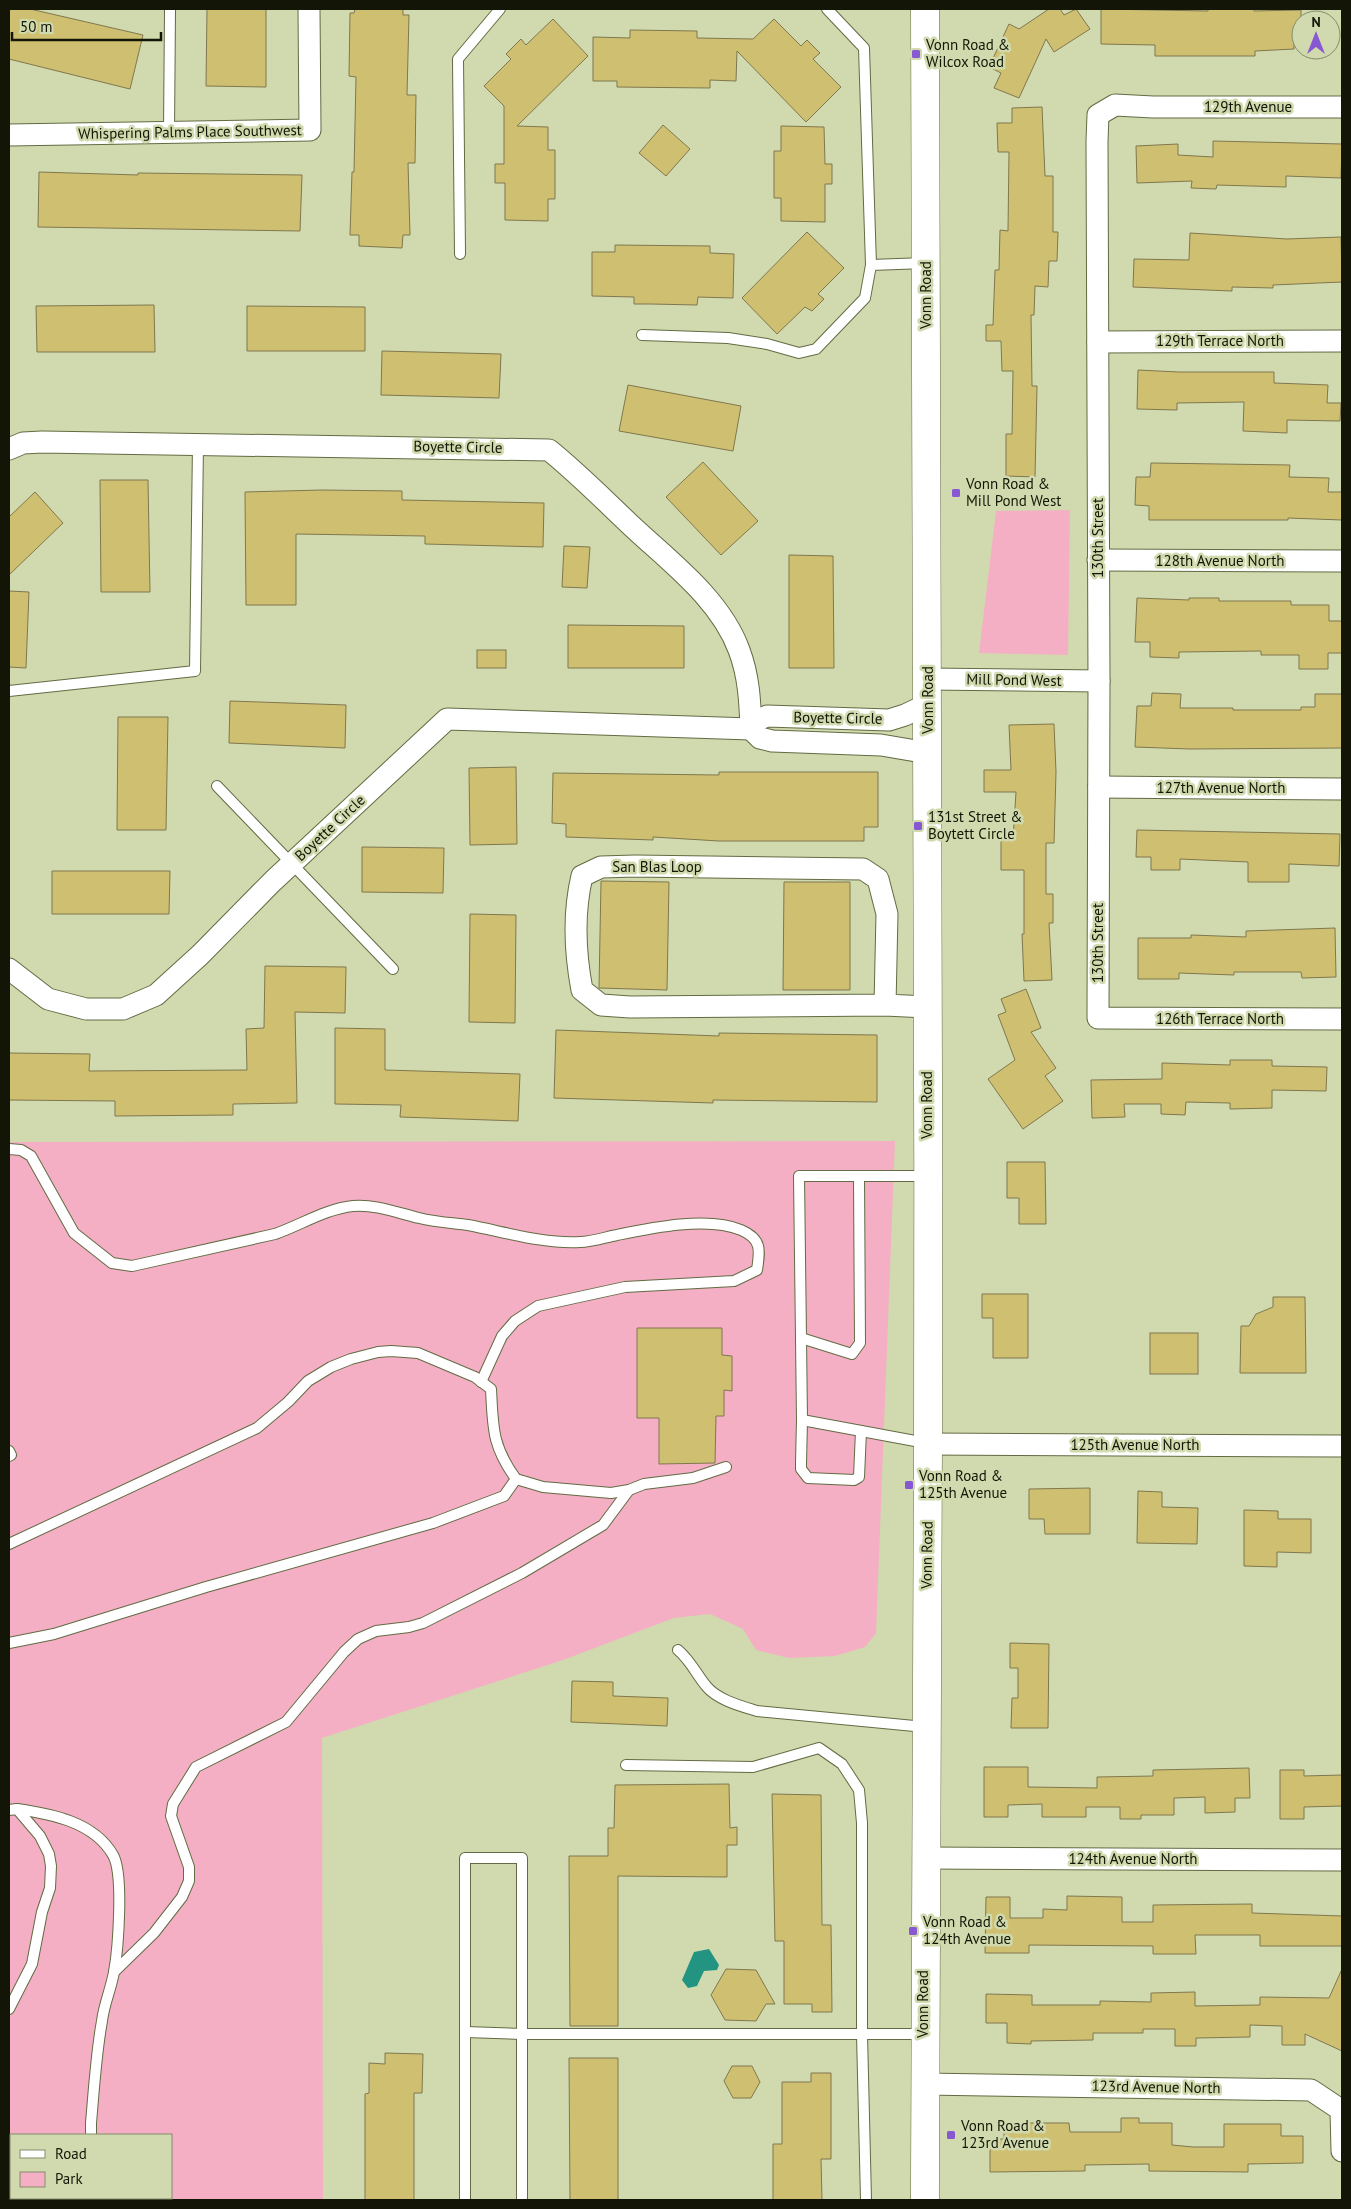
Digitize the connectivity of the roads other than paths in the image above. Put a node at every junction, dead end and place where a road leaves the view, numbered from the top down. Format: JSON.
{"nodes":[{"id":1,"x":170,"y":9,"type":"edge"},
{"id":2,"x":309,"y":9,"type":"edge"},
{"id":3,"x":500,"y":9,"type":"edge"},
{"id":4,"x":828,"y":9,"type":"edge"},
{"id":5,"x":925,"y":9,"type":"edge"},
{"id":6,"x":1153,"y":107,"type":"joint"},
{"id":7,"x":1342,"y":107,"type":"edge"},
{"id":8,"x":169,"y":132,"type":"junction"},
{"id":9,"x":9,"y":135,"type":"edge"},
{"id":10,"x":460,"y":254,"type":"dead end"},
{"id":11,"x":926,"y":263,"type":"junction"},
{"id":12,"x":870,"y":265,"type":"junction"},
{"id":13,"x":642,"y":335,"type":"dead end"},
{"id":14,"x":1342,"y":341,"type":"edge"},
{"id":15,"x":1098,"y":342,"type":"junction"},
{"id":16,"x":198,"y":444,"type":"junction"},
{"id":17,"x":9,"y":449,"type":"edge"},
{"id":18,"x":1098,"y":560,"type":"junction"},
{"id":19,"x":1342,"y":561,"type":"edge"},
{"id":20,"x":1099,"y":681,"type":"junction"},
{"id":21,"x":9,"y":690,"type":"edge"},
{"id":22,"x":928,"y":692,"type":"junction"},
{"id":23,"x":750,"y":729,"type":"junction"},
{"id":24,"x":928,"y":753,"type":"junction"},
{"id":25,"x":217,"y":786,"type":"dead end"},
{"id":26,"x":1099,"y":787,"type":"junction"},
{"id":27,"x":1342,"y":789,"type":"edge"},
{"id":28,"x":290,"y":864,"type":"junction"},
{"id":29,"x":9,"y":969,"type":"edge"},
{"id":30,"x":393,"y":969,"type":"dead end"},
{"id":31,"x":886,"y":1005,"type":"junction"},
{"id":32,"x":927,"y":1007,"type":"junction"},
{"id":33,"x":1098,"y":1018,"type":"joint"},
{"id":34,"x":1342,"y":1019,"type":"edge"},
{"id":35,"x":9,"y":1149,"type":"edge"},
{"id":36,"x":859,"y":1176,"type":"junction"},
{"id":37,"x":927,"y":1176,"type":"junction"},
{"id":38,"x":801,"y":1338,"type":"junction"},
{"id":39,"x":481,"y":1382,"type":"junction"},
{"id":40,"x":802,"y":1420,"type":"junction"},
{"id":41,"x":861,"y":1431,"type":"junction"},
{"id":42,"x":928,"y":1444,"type":"junction"},
{"id":43,"x":1342,"y":1446,"type":"edge"},
{"id":44,"x":9,"y":1451,"type":"edge"},
{"id":45,"x":9,"y":1456,"type":"edge"},
{"id":46,"x":726,"y":1467,"type":"dead end"},
{"id":47,"x":516,"y":1480,"type":"junction"},
{"id":48,"x":629,"y":1490,"type":"junction"},
{"id":49,"x":9,"y":1544,"type":"edge"},
{"id":50,"x":9,"y":1643,"type":"edge"},
{"id":51,"x":678,"y":1650,"type":"dead end"},
{"id":52,"x":925,"y":1727,"type":"junction"},
{"id":53,"x":626,"y":1765,"type":"dead end"},
{"id":54,"x":13,"y":1810,"type":"edge"},
{"id":55,"x":924,"y":1858,"type":"junction"},
{"id":56,"x":1342,"y":1860,"type":"edge"},
{"id":57,"x":114,"y":1972,"type":"junction"},
{"id":58,"x":9,"y":2009,"type":"edge"},
{"id":59,"x":465,"y":2032,"type":"junction"},
{"id":60,"x":522,"y":2034,"type":"junction"},
{"id":61,"x":862,"y":2034,"type":"junction"},
{"id":62,"x":923,"y":2034,"type":"junction"},
{"id":63,"x":924,"y":2084,"type":"junction"},
{"id":64,"x":91,"y":2134,"type":"edge"},
{"id":65,"x":1342,"y":2151,"type":"edge"},
{"id":66,"x":465,"y":2200,"type":"edge"},
{"id":67,"x":522,"y":2200,"type":"edge"},
{"id":68,"x":866,"y":2200,"type":"edge"},
{"id":69,"x":925,"y":2200,"type":"edge"}],
"edges":[{"from":1,"to":8,"type":"lane"},
{"from":2,"to":8,"type":"street","name":"Whispering Palms Place Southwest"},
{"from":3,"to":10,"type":"lane"},
{"from":4,"to":12,"type":"lane"},
{"from":5,"to":11,"type":"street","name":"Vonn Road"},
{"from":6,"to":7,"type":"street","name":"129th Avenue"},
{"from":6,"to":15,"type":"street","name":"130th Street"},
{"from":8,"to":9,"type":"street","name":"Whispering Palms Place Southwest"},
{"from":11,"to":12,"type":"lane"},
{"from":11,"to":22,"type":"street","name":"Vonn Road"},
{"from":12,"to":13,"type":"lane"},
{"from":14,"to":15,"type":"street","name":"129th Terrace North"},
{"from":15,"to":18,"type":"street","name":"130th Street"},
{"from":16,"to":17,"type":"street","name":"Boyette Circle"},
{"from":16,"to":21,"type":"lane"},
{"from":16,"to":23,"type":"street","name":"Boyette Circle"},
{"from":18,"to":19,"type":"street","name":"128th Avenue North"},
{"from":18,"to":20,"type":"street","name":"130th Street"},
{"from":20,"to":22,"type":"street","name":"Mill Pond West"},
{"from":20,"to":26,"type":"street","name":"130th Street"},
{"from":22,"to":23,"type":"street","name":"Boyette Circle"},
{"from":22,"to":24,"type":"street","name":"Vonn Road"},
{"from":23,"to":24,"type":"street","name":"Boyette Circle"},
{"from":23,"to":28,"type":"street","name":"Boyette Circle"},
{"from":24,"to":32,"type":"street","name":"Vonn Road"},
{"from":25,"to":28,"type":"lane"},
{"from":26,"to":27,"type":"street","name":"127th Avenue North"},
{"from":26,"to":33,"type":"street","name":"130th Street"},
{"from":28,"to":29,"type":"street","name":"Boyette Circle"},
{"from":28,"to":30,"type":"lane"},
{"from":31,"to":31,"type":"street","name":"San Blas Loop"},
{"from":31,"to":32,"type":"street","name":"San Blas Loop"},
{"from":32,"to":37,"type":"street","name":"Vonn Road"},
{"from":33,"to":34,"type":"street","name":"126th Terrace North"},
{"from":35,"to":39,"type":"lane"},
{"from":36,"to":37,"type":"lane"},
{"from":36,"to":38,"type":"lane"},
{"from":36,"to":38,"type":"lane"},
{"from":37,"to":42,"type":"street","name":"Vonn Road"},
{"from":38,"to":40,"type":"lane"},
{"from":39,"to":47,"type":"lane"},
{"from":39,"to":49,"type":"lane"},
{"from":40,"to":41,"type":"lane"},
{"from":40,"to":41,"type":"lane"},
{"from":41,"to":42,"type":"lane"},
{"from":42,"to":43,"type":"street","name":"125th Avenue North"},
{"from":42,"to":52,"type":"street","name":"Vonn Road"},
{"from":44,"to":45,"type":"lane"},
{"from":46,"to":48,"type":"lane"},
{"from":47,"to":48,"type":"lane"},
{"from":47,"to":50,"type":"lane"},
{"from":48,"to":57,"type":"lane"},
{"from":51,"to":52,"type":"lane"},
{"from":52,"to":55,"type":"street","name":"Vonn Road"},
{"from":53,"to":61,"type":"lane"},
{"from":54,"to":57,"type":"lane"},
{"from":54,"to":58,"type":"lane"},
{"from":55,"to":56,"type":"street","name":"124th Avenue North"},
{"from":55,"to":62,"type":"street","name":"Vonn Road"},
{"from":57,"to":64,"type":"lane"},
{"from":59,"to":60,"type":"lane"},
{"from":59,"to":60,"type":"lane"},
{"from":59,"to":66,"type":"lane"},
{"from":60,"to":61,"type":"lane"},
{"from":60,"to":67,"type":"lane"},
{"from":61,"to":62,"type":"lane"},
{"from":61,"to":68,"type":"lane"},
{"from":62,"to":63,"type":"street","name":"Vonn Road"},
{"from":63,"to":65,"type":"street","name":"123rd Avenue North"},
{"from":63,"to":69,"type":"street","name":"Vonn Road"}]}
